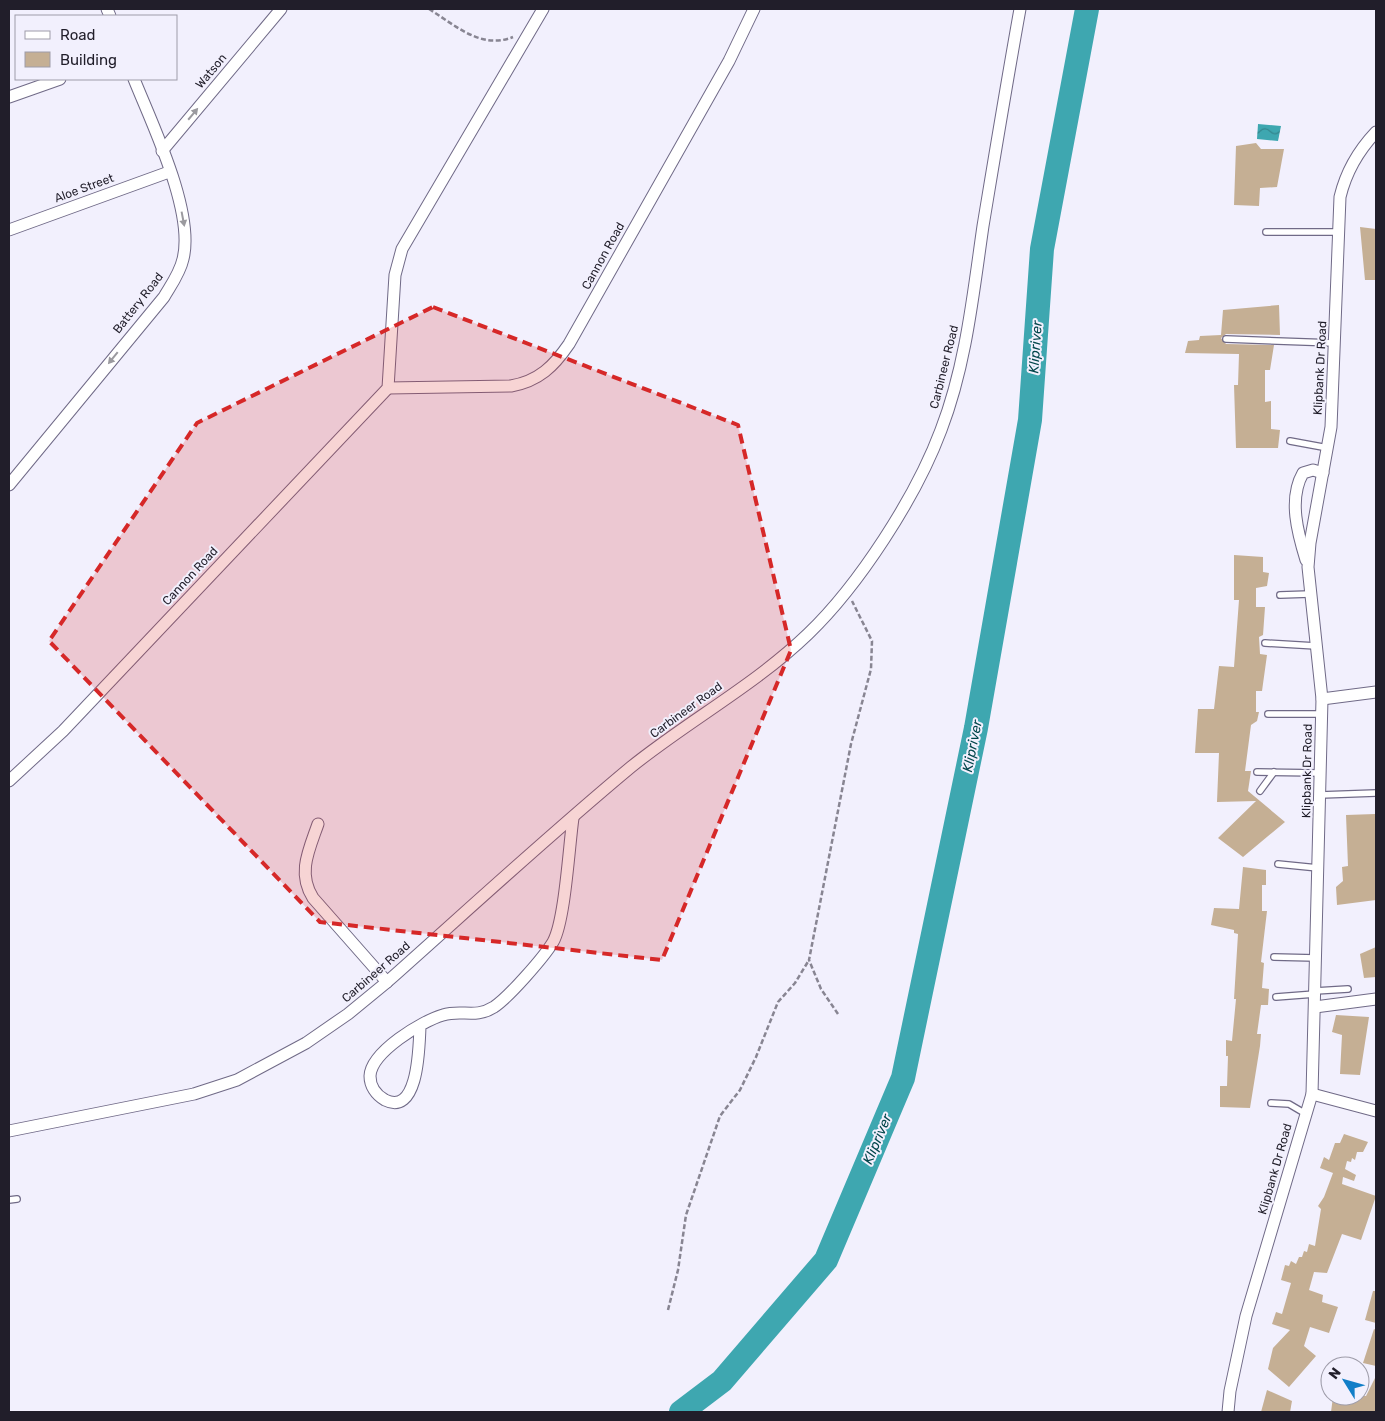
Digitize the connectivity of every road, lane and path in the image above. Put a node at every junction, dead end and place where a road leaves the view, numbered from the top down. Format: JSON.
{"nodes":[{"id":1,"x":281,"y":9,"type":"edge"},
{"id":2,"x":429,"y":9,"type":"edge"},
{"id":3,"x":544,"y":9,"type":"edge"},
{"id":4,"x":754,"y":9,"type":"edge"},
{"id":5,"x":1020,"y":9,"type":"edge"},
{"id":6,"x":530,"y":32,"type":"junction"},
{"id":7,"x":57,"y":80,"type":"edge"},
{"id":8,"x":134,"y":80,"type":"edge"},
{"id":9,"x":9,"y":97,"type":"edge"},
{"id":10,"x":1376,"y":132,"type":"edge"},
{"id":11,"x":162,"y":151,"type":"junction"},
{"id":12,"x":169,"y":172,"type":"junction"},
{"id":13,"x":9,"y":230,"type":"edge"},
{"id":14,"x":1266,"y":232,"type":"dead end"},
{"id":15,"x":1338,"y":232,"type":"junction"},
{"id":16,"x":1226,"y":339,"type":"dead end"},
{"id":17,"x":1335,"y":343,"type":"junction"},
{"id":18,"x":388,"y":388,"type":"junction"},
{"id":19,"x":1290,"y":441,"type":"dead end"},
{"id":20,"x":1328,"y":448,"type":"junction"},
{"id":21,"x":1323,"y":473,"type":"junction"},
{"id":22,"x":9,"y":484,"type":"edge"},
{"id":23,"x":1308,"y":567,"type":"junction"},
{"id":24,"x":847,"y":591,"type":"junction"},
{"id":25,"x":1310,"y":594,"type":"junction"},
{"id":26,"x":1280,"y":595,"type":"dead end"},
{"id":27,"x":1264,"y":643,"type":"dead end"},
{"id":28,"x":1316,"y":646,"type":"junction"},
{"id":29,"x":1376,"y":692,"type":"edge"},
{"id":30,"x":1322,"y":699,"type":"junction"},
{"id":31,"x":1268,"y":714,"type":"dead end"},
{"id":32,"x":1322,"y":714,"type":"junction"},
{"id":33,"x":1257,"y":772,"type":"dead end"},
{"id":34,"x":1274,"y":772,"type":"junction"},
{"id":35,"x":1320,"y":773,"type":"junction"},
{"id":36,"x":9,"y":781,"type":"edge"},
{"id":37,"x":1260,"y":791,"type":"dead end"},
{"id":38,"x":1376,"y":793,"type":"edge"},
{"id":39,"x":1320,"y":794,"type":"junction"},
{"id":40,"x":573,"y":818,"type":"junction"},
{"id":41,"x":318,"y":824,"type":"dead end"},
{"id":42,"x":1278,"y":864,"type":"dead end"},
{"id":43,"x":1318,"y":868,"type":"junction"},
{"id":44,"x":1274,"y":957,"type":"dead end"},
{"id":45,"x":1316,"y":958,"type":"junction"},
{"id":46,"x":809,"y":960,"type":"junction"},
{"id":47,"x":387,"y":982,"type":"junction"},
{"id":48,"x":1348,"y":989,"type":"dead end"},
{"id":49,"x":1315,"y":992,"type":"junction"},
{"id":50,"x":1276,"y":997,"type":"dead end"},
{"id":51,"x":1376,"y":999,"type":"edge"},
{"id":52,"x":1315,"y":1007,"type":"junction"},
{"id":53,"x":838,"y":1014,"type":"dead end"},
{"id":54,"x":420,"y":1027,"type":"junction"},
{"id":55,"x":1312,"y":1094,"type":"junction"},
{"id":56,"x":1271,"y":1103,"type":"dead end"},
{"id":57,"x":1376,"y":1111,"type":"edge"},
{"id":58,"x":1306,"y":1114,"type":"junction"},
{"id":59,"x":9,"y":1131,"type":"edge"},
{"id":60,"x":17,"y":1199,"type":"dead end"},
{"id":61,"x":9,"y":1200,"type":"edge"},
{"id":62,"x":668,"y":1310,"type":"dead end"},
{"id":63,"x":1228,"y":1412,"type":"edge"}],
"edges":[{"from":11,"to":1,"type":"street","name":"Watson","one_way":true},
{"from":2,"to":6,"type":"path"},
{"from":3,"to":6,"type":"street"},
{"from":4,"to":18,"type":"street","name":"Cannon Road"},
{"from":5,"to":24,"type":"street","name":"Carbineer Road"},
{"from":6,"to":18,"type":"street"},
{"from":7,"to":9,"type":"street"},
{"from":8,"to":11,"type":"street","name":"Battery Road"},
{"from":10,"to":15,"type":"street","name":"Klipbank Dr Road"},
{"from":11,"to":12,"type":"street","name":"Battery Road"},
{"from":12,"to":13,"type":"street","name":"Aloe Street"},
{"from":12,"to":22,"type":"street","name":"Battery Road","one_way":true},
{"from":14,"to":15,"type":"lane"},
{"from":15,"to":17,"type":"street","name":"Klipbank Dr Road"},
{"from":16,"to":17,"type":"lane"},
{"from":17,"to":20,"type":"street","name":"Klipbank Dr Road"},
{"from":18,"to":36,"type":"street","name":"Cannon Road"},
{"from":19,"to":20,"type":"lane"},
{"from":20,"to":21,"type":"street","name":"Klipbank Dr Road"},
{"from":21,"to":23,"type":"street","name":"Klipbank Dr Road"},
{"from":21,"to":23,"type":"street"},
{"from":23,"to":25,"type":"street","name":"Klipbank Dr Road"},
{"from":24,"to":40,"type":"street","name":"Carbineer Road"},
{"from":24,"to":46,"type":"path"},
{"from":25,"to":26,"type":"lane"},
{"from":25,"to":28,"type":"street","name":"Klipbank Dr Road"},
{"from":27,"to":28,"type":"lane"},
{"from":28,"to":30,"type":"street","name":"Klipbank Dr Road"},
{"from":29,"to":30,"type":"street"},
{"from":30,"to":32,"type":"street","name":"Klipbank Dr Road"},
{"from":31,"to":32,"type":"lane"},
{"from":32,"to":35,"type":"street","name":"Klipbank Dr Road"},
{"from":33,"to":34,"type":"lane"},
{"from":34,"to":35,"type":"lane"},
{"from":34,"to":37,"type":"lane"},
{"from":35,"to":39,"type":"street","name":"Klipbank Dr Road"},
{"from":38,"to":39,"type":"lane"},
{"from":39,"to":43,"type":"street","name":"Klipbank Dr Road"},
{"from":40,"to":47,"type":"street","name":"Carbineer Road"},
{"from":40,"to":54,"type":"street"},
{"from":41,"to":47,"type":"street"},
{"from":42,"to":43,"type":"lane"},
{"from":43,"to":45,"type":"street","name":"Klipbank Dr Road"},
{"from":44,"to":45,"type":"lane"},
{"from":45,"to":49,"type":"street","name":"Klipbank Dr Road"},
{"from":46,"to":53,"type":"path"},
{"from":46,"to":62,"type":"path"},
{"from":47,"to":59,"type":"street","name":"Carbineer Road"},
{"from":48,"to":49,"type":"lane"},
{"from":49,"to":50,"type":"lane"},
{"from":49,"to":52,"type":"street","name":"Klipbank Dr Road"},
{"from":51,"to":52,"type":"street"},
{"from":52,"to":55,"type":"street","name":"Klipbank Dr Road"},
{"from":54,"to":54,"type":"street"},
{"from":55,"to":57,"type":"street"},
{"from":55,"to":58,"type":"street","name":"Klipbank Dr Road"},
{"from":56,"to":58,"type":"lane"},
{"from":58,"to":63,"type":"street","name":"Klipbank Dr Road"},
{"from":60,"to":61,"type":"lane"}]}
